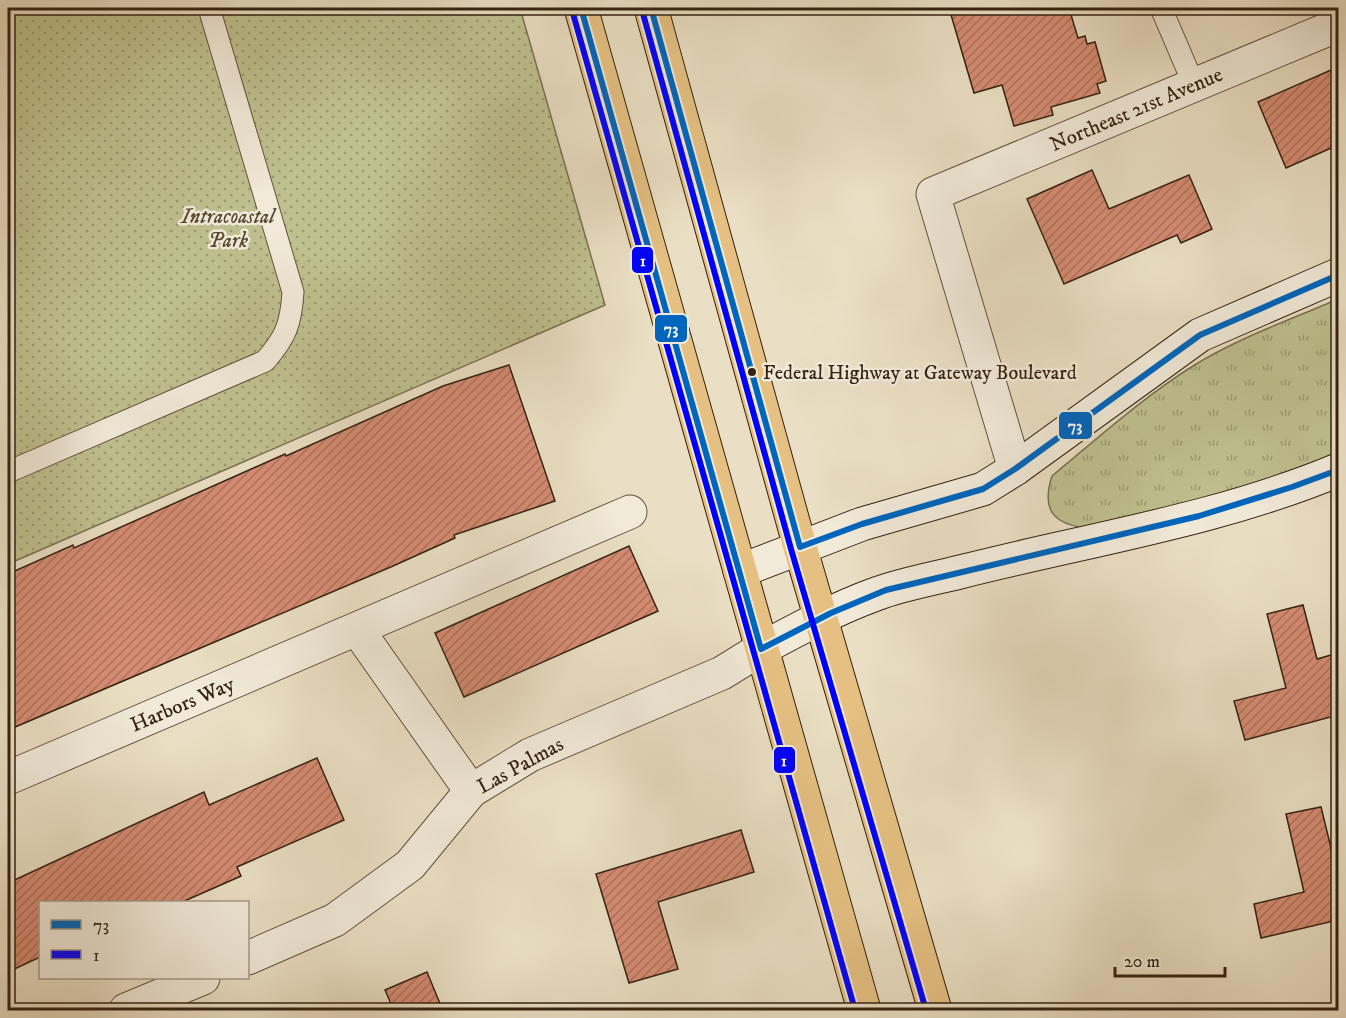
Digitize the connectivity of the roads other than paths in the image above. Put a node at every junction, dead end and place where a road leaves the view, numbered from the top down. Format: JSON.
{"nodes":[{"id":1,"x":209,"y":8,"type":"edge"},
{"id":2,"x":581,"y":8,"type":"edge"},
{"id":3,"x":651,"y":8,"type":"edge"},
{"id":4,"x":1161,"y":8,"type":"edge"},
{"id":5,"x":1338,"y":25,"type":"edge"},
{"id":6,"x":1194,"y":85,"type":"junction"},
{"id":7,"x":1338,"y":275,"type":"edge"},
{"id":8,"x":1016,"y":469,"type":"junction"},
{"id":9,"x":1338,"y":470,"type":"edge"},
{"id":10,"x":8,"y":472,"type":"edge"},
{"id":11,"x":630,"y":512,"type":"dead end"},
{"id":12,"x":800,"y":546,"type":"junction"},
{"id":13,"x":740,"y":571,"type":"junction"},
{"id":14,"x":822,"y":616,"type":"junction"},
{"id":15,"x":357,"y":629,"type":"junction"},
{"id":16,"x":761,"y":649,"type":"junction"},
{"id":17,"x":8,"y":778,"type":"edge"},
{"id":18,"x":471,"y":791,"type":"junction"},
{"id":19,"x":249,"y":958,"type":"edge"},
{"id":20,"x":201,"y":979,"type":"edge"},
{"id":21,"x":126,"y":1011,"type":"edge"},
{"id":22,"x":864,"y":1011,"type":"edge"},
{"id":23,"x":935,"y":1011,"type":"edge"}],
"edges":[{"from":1,"to":10,"type":"lane"},
{"from":2,"to":13,"type":"main road"},
{"from":3,"to":12,"type":"main road"},
{"from":4,"to":6,"type":"lane"},
{"from":5,"to":6,"type":"street","name":"Northeast 21st Avenue"},
{"from":6,"to":8,"type":"street","name":"Northeast 21st Avenue"},
{"from":7,"to":8,"type":"street"},
{"from":8,"to":12,"type":"street"},
{"from":9,"to":14,"type":"street","name":"Las Palmas"},
{"from":11,"to":15,"type":"street","name":"Harbors Way"},
{"from":12,"to":13,"type":"street"},
{"from":12,"to":14,"type":"main road"},
{"from":13,"to":16,"type":"main road"},
{"from":14,"to":16,"type":"street","name":"Las Palmas"},
{"from":14,"to":23,"type":"main road"},
{"from":15,"to":17,"type":"street","name":"Harbors Way"},
{"from":15,"to":18,"type":"street"},
{"from":16,"to":18,"type":"street","name":"Las Palmas"},
{"from":16,"to":22,"type":"main road"},
{"from":18,"to":19,"type":"street","name":"Las Palmas"},
{"from":20,"to":21,"type":"street"}]}
